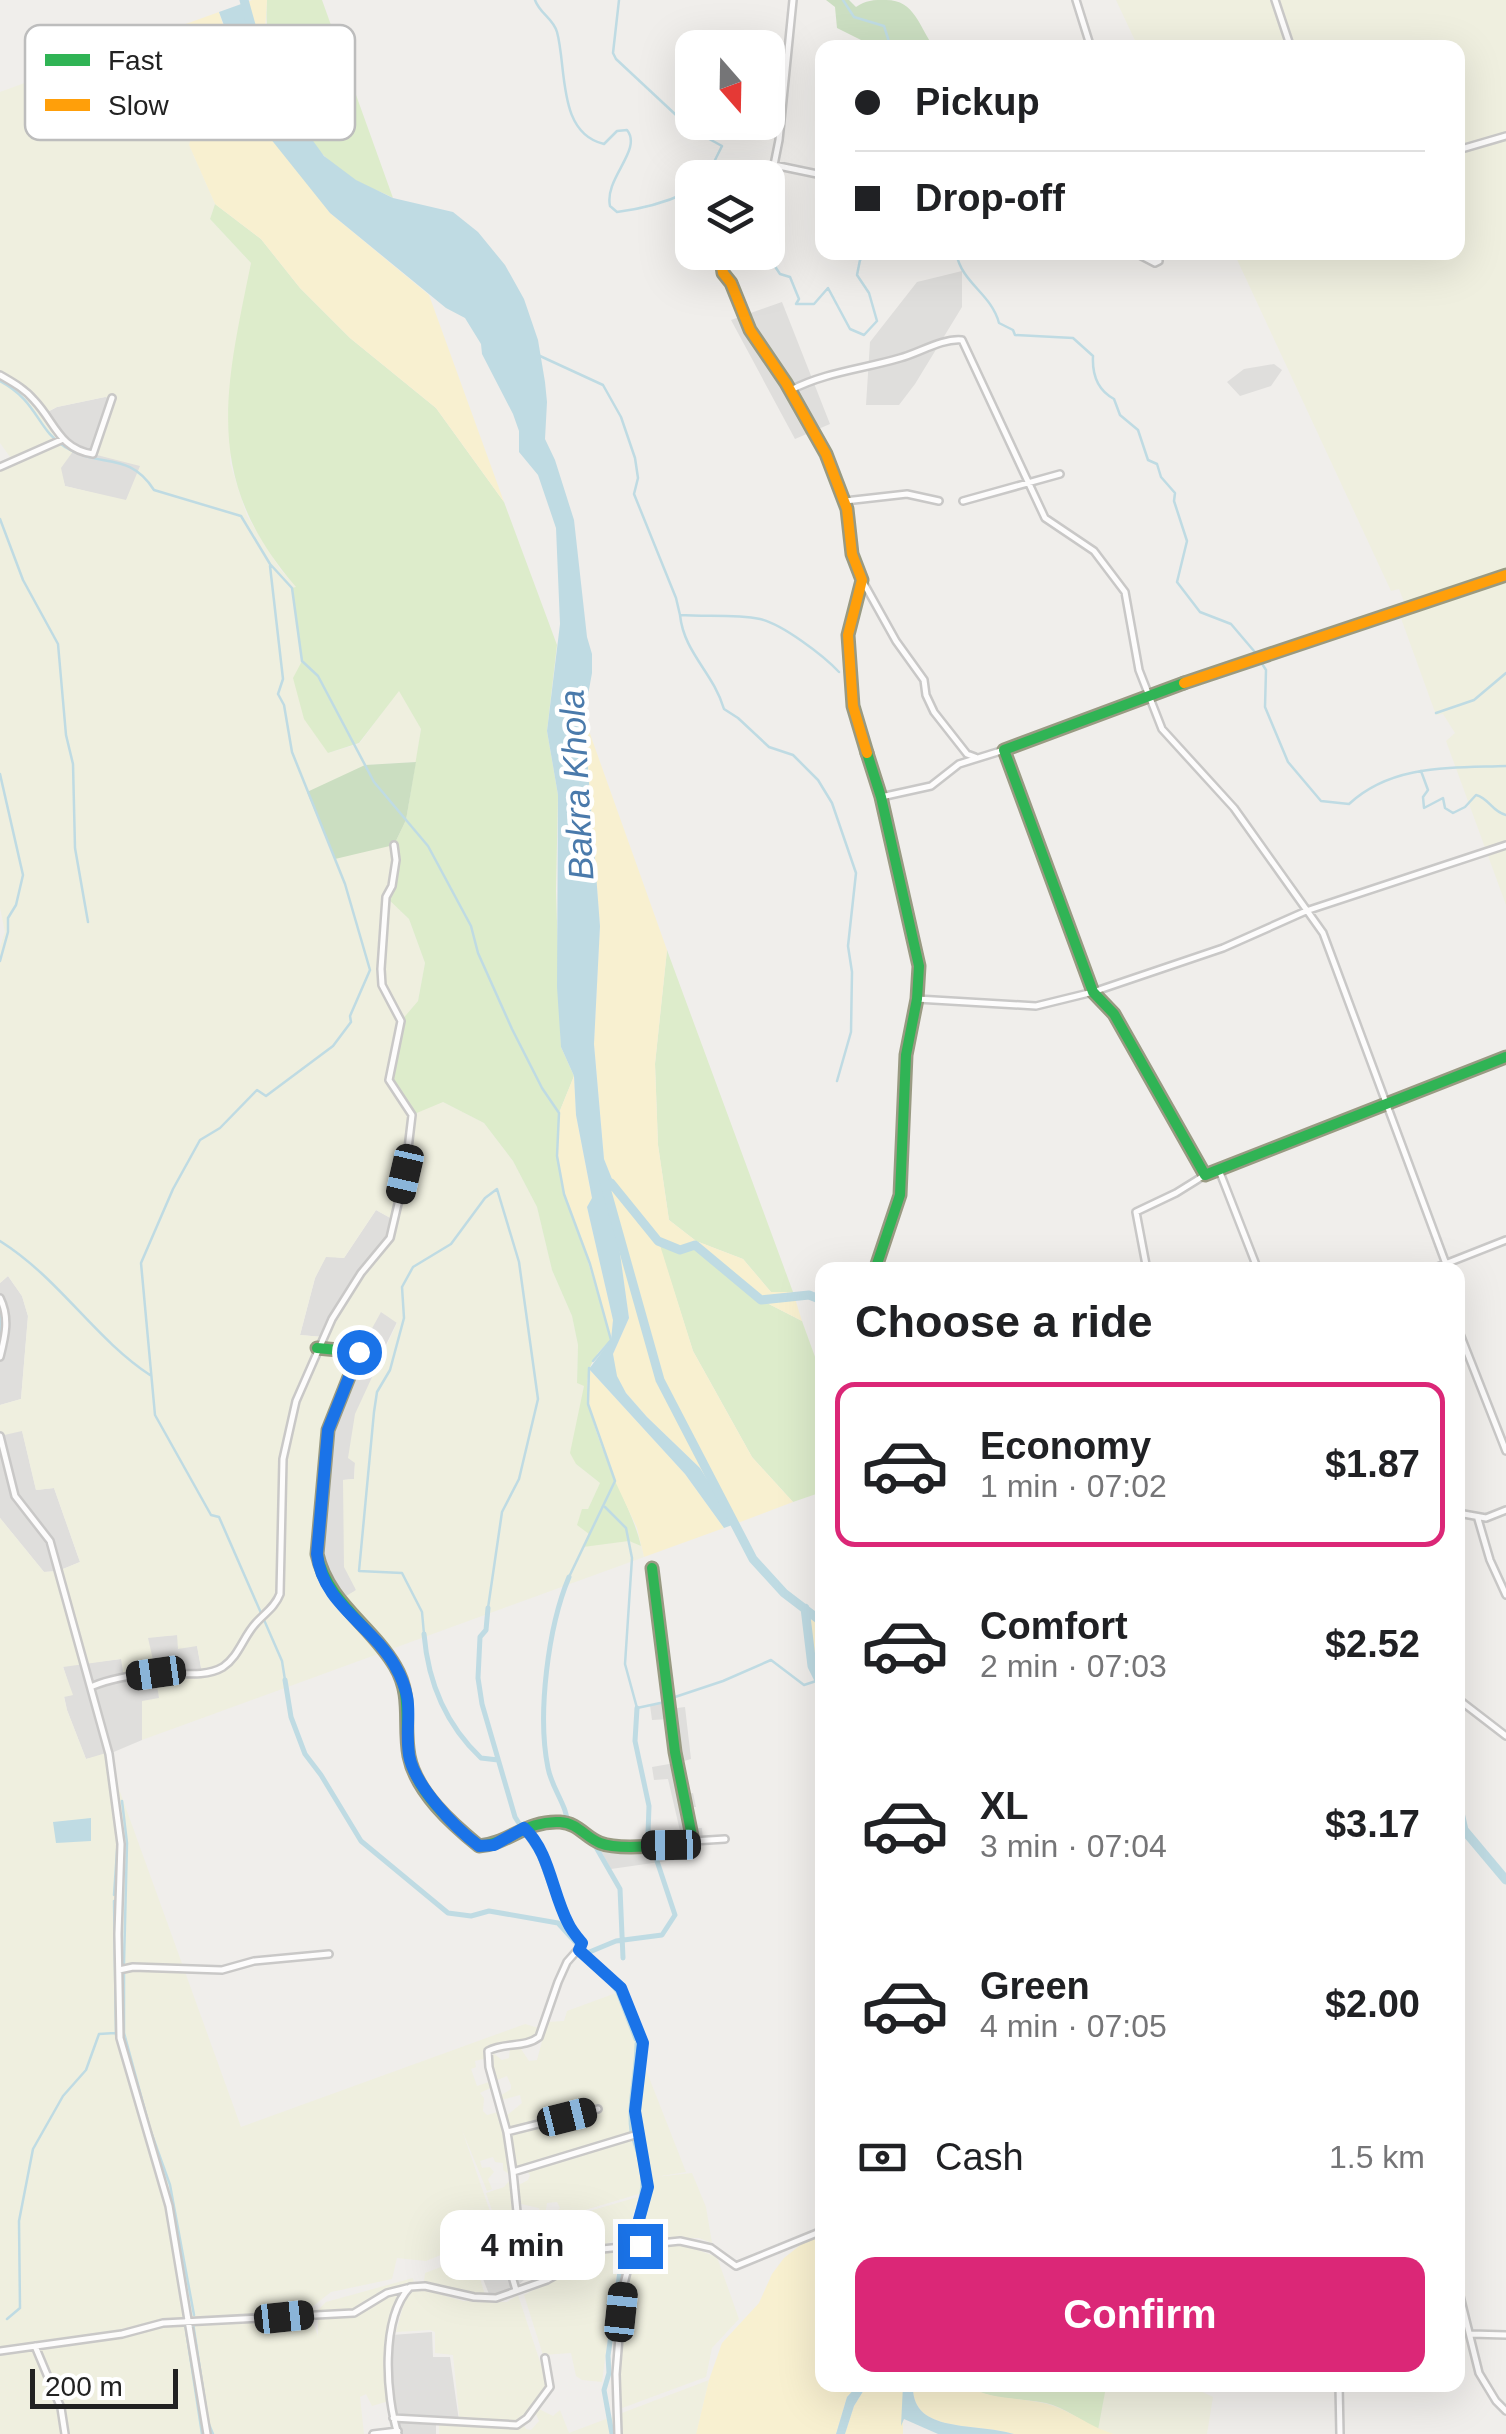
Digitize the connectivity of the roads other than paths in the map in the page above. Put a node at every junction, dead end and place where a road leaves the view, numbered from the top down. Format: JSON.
{"nodes":[{"id":1,"x":792,"y":0,"type":"edge"},
{"id":2,"x":1076,"y":0,"type":"edge"},
{"id":3,"x":1274,"y":0,"type":"edge"},
{"id":4,"x":1088,"y":40,"type":"edge"},
{"id":5,"x":1288,"y":40,"type":"edge"},
{"id":6,"x":1506,"y":136,"type":"edge"},
{"id":7,"x":1465,"y":148,"type":"edge"},
{"id":8,"x":775,"y":160,"type":"edge"},
{"id":9,"x":785,"y":167,"type":"edge"},
{"id":10,"x":815,"y":174,"type":"edge"},
{"id":11,"x":724,"y":270,"type":"edge"},
{"id":12,"x":0,"y":375,"type":"edge"},
{"id":13,"x":790,"y":390,"type":"junction"},
{"id":14,"x":112,"y":398,"type":"dead end"},
{"id":15,"x":61,"y":440,"type":"junction"},
{"id":16,"x":0,"y":467,"type":"edge"},
{"id":17,"x":1060,"y":474,"type":"dead end"},
{"id":18,"x":1029,"y":482,"type":"junction"},
{"id":19,"x":844,"y":501,"type":"junction"},
{"id":20,"x":963,"y":501,"type":"dead end"},
{"id":21,"x":939,"y":502,"type":"dead end"},
{"id":22,"x":1506,"y":575,"type":"edge"},
{"id":23,"x":862,"y":580,"type":"junction"},
{"id":24,"x":1147,"y":698,"type":"junction"},
{"id":25,"x":1004,"y":750,"type":"junction"},
{"id":26,"x":975,"y":758,"type":"junction"},
{"id":27,"x":881,"y":797,"type":"junction"},
{"id":28,"x":394,"y":845,"type":"dead end"},
{"id":29,"x":1506,"y":845,"type":"edge"},
{"id":30,"x":1306,"y":911,"type":"junction"},
{"id":31,"x":1093,"y":992,"type":"junction"},
{"id":32,"x":917,"y":1000,"type":"junction"},
{"id":33,"x":1506,"y":1057,"type":"edge"},
{"id":34,"x":1389,"y":1105,"type":"junction"},
{"id":35,"x":1219,"y":1170,"type":"junction"},
{"id":36,"x":1205,"y":1175,"type":"junction"},
{"id":37,"x":1506,"y":1240,"type":"edge"},
{"id":38,"x":878,"y":1262,"type":"edge"},
{"id":39,"x":1146,"y":1262,"type":"edge"},
{"id":40,"x":1255,"y":1262,"type":"edge"},
{"id":41,"x":1445,"y":1262,"type":"edge"},
{"id":42,"x":1451,"y":1262,"type":"edge"},
{"id":43,"x":0,"y":1298,"type":"edge"},
{"id":44,"x":1465,"y":1347,"type":"edge"},
{"id":45,"x":317,"y":1348,"type":"junction"},
{"id":46,"x":0,"y":1358,"type":"edge"},
{"id":47,"x":0,"y":1436,"type":"edge"},
{"id":48,"x":1506,"y":1450,"type":"edge"},
{"id":49,"x":1506,"y":1510,"type":"edge"},
{"id":50,"x":1465,"y":1514,"type":"edge"},
{"id":51,"x":1478,"y":1519,"type":"junction"},
{"id":52,"x":652,"y":1568,"type":"dead end"},
{"id":53,"x":1506,"y":1594,"type":"edge"},
{"id":54,"x":93,"y":1686,"type":"junction"},
{"id":55,"x":1465,"y":1704,"type":"edge"},
{"id":56,"x":1506,"y":1736,"type":"edge"},
{"id":57,"x":528,"y":1828,"type":"junction"},
{"id":58,"x":725,"y":1840,"type":"dead end"},
{"id":59,"x":692,"y":1841,"type":"junction"},
{"id":60,"x":579,"y":1950,"type":"junction"},
{"id":61,"x":329,"y":1954,"type":"dead end"},
{"id":62,"x":119,"y":1970,"type":"junction"},
{"id":63,"x":598,"y":2109,"type":"dead end"},
{"id":64,"x":506,"y":2132,"type":"junction"},
{"id":65,"x":638,"y":2134,"type":"junction"},
{"id":66,"x":513,"y":2172,"type":"junction"},
{"id":67,"x":815,"y":2234,"type":"edge"},
{"id":68,"x":632,"y":2245,"type":"junction"},
{"id":69,"x":410,"y":2288,"type":"junction"},
{"id":70,"x":515,"y":2290,"type":"junction"},
{"id":71,"x":1465,"y":2313,"type":"edge"},
{"id":72,"x":190,"y":2321,"type":"junction"},
{"id":73,"x":1471,"y":2334,"type":"junction"},
{"id":74,"x":1506,"y":2335,"type":"edge"},
{"id":75,"x":35,"y":2346,"type":"junction"},
{"id":76,"x":0,"y":2351,"type":"edge"},
{"id":77,"x":546,"y":2358,"type":"dead end"},
{"id":78,"x":1339,"y":2392,"type":"edge"},
{"id":79,"x":1506,"y":2411,"type":"edge"},
{"id":80,"x":392,"y":2418,"type":"junction"},
{"id":81,"x":398,"y":2433,"type":"edge"},
{"id":82,"x":65,"y":2434,"type":"edge"},
{"id":83,"x":207,"y":2434,"type":"edge"},
{"id":84,"x":373,"y":2434,"type":"edge"},
{"id":85,"x":618,"y":2434,"type":"edge"},
{"id":86,"x":1340,"y":2434,"type":"edge"}],
"edges":[{"from":1,"to":8,"type":"street"},
{"from":2,"to":4,"type":"street"},
{"from":3,"to":5,"type":"street"},
{"from":6,"to":7,"type":"street"},
{"from":9,"to":10,"type":"street"},
{"from":11,"to":13,"type":"street"},
{"from":12,"to":15,"type":"street"},
{"from":13,"to":18,"type":"street"},
{"from":13,"to":19,"type":"street"},
{"from":14,"to":15,"type":"street"},
{"from":15,"to":16,"type":"street"},
{"from":17,"to":18,"type":"street"},
{"from":18,"to":20,"type":"street"},
{"from":18,"to":24,"type":"street"},
{"from":19,"to":21,"type":"street"},
{"from":19,"to":23,"type":"street"},
{"from":22,"to":24,"type":"street"},
{"from":23,"to":26,"type":"street"},
{"from":23,"to":27,"type":"street"},
{"from":24,"to":25,"type":"street"},
{"from":24,"to":30,"type":"street"},
{"from":25,"to":26,"type":"street"},
{"from":25,"to":31,"type":"street"},
{"from":26,"to":27,"type":"street"},
{"from":27,"to":32,"type":"street"},
{"from":28,"to":45,"type":"street"},
{"from":29,"to":30,"type":"street"},
{"from":30,"to":31,"type":"street"},
{"from":30,"to":34,"type":"street"},
{"from":31,"to":32,"type":"street"},
{"from":31,"to":36,"type":"street"},
{"from":32,"to":38,"type":"street"},
{"from":33,"to":34,"type":"street"},
{"from":34,"to":35,"type":"street"},
{"from":34,"to":41,"type":"street"},
{"from":35,"to":36,"type":"street"},
{"from":35,"to":40,"type":"street"},
{"from":36,"to":39,"type":"street"},
{"from":37,"to":42,"type":"street"},
{"from":43,"to":46,"type":"street"},
{"from":44,"to":48,"type":"street"},
{"from":45,"to":54,"type":"street"},
{"from":45,"to":57,"type":"street"},
{"from":47,"to":54,"type":"street"},
{"from":49,"to":51,"type":"street"},
{"from":50,"to":51,"type":"street"},
{"from":51,"to":53,"type":"street"},
{"from":52,"to":59,"type":"street"},
{"from":54,"to":62,"type":"street"},
{"from":55,"to":56,"type":"street"},
{"from":57,"to":59,"type":"street"},
{"from":57,"to":60,"type":"street"},
{"from":58,"to":59,"type":"street"},
{"from":60,"to":64,"type":"street"},
{"from":60,"to":65,"type":"street"},
{"from":61,"to":62,"type":"street"},
{"from":62,"to":72,"type":"street"},
{"from":63,"to":64,"type":"street"},
{"from":64,"to":66,"type":"street"},
{"from":65,"to":66,"type":"street"},
{"from":65,"to":68,"type":"street"},
{"from":66,"to":70,"type":"street"},
{"from":67,"to":68,"type":"street"},
{"from":68,"to":70,"type":"street"},
{"from":68,"to":85,"type":"street"},
{"from":69,"to":70,"type":"street"},
{"from":69,"to":72,"type":"street"},
{"from":69,"to":80,"type":"street"},
{"from":71,"to":73,"type":"street"},
{"from":72,"to":75,"type":"street"},
{"from":72,"to":83,"type":"street"},
{"from":73,"to":74,"type":"street"},
{"from":73,"to":79,"type":"street"},
{"from":75,"to":76,"type":"street"},
{"from":75,"to":82,"type":"street"},
{"from":77,"to":80,"type":"street"},
{"from":78,"to":86,"type":"street"},
{"from":80,"to":81,"type":"street"},
{"from":81,"to":84,"type":"street"}]}
